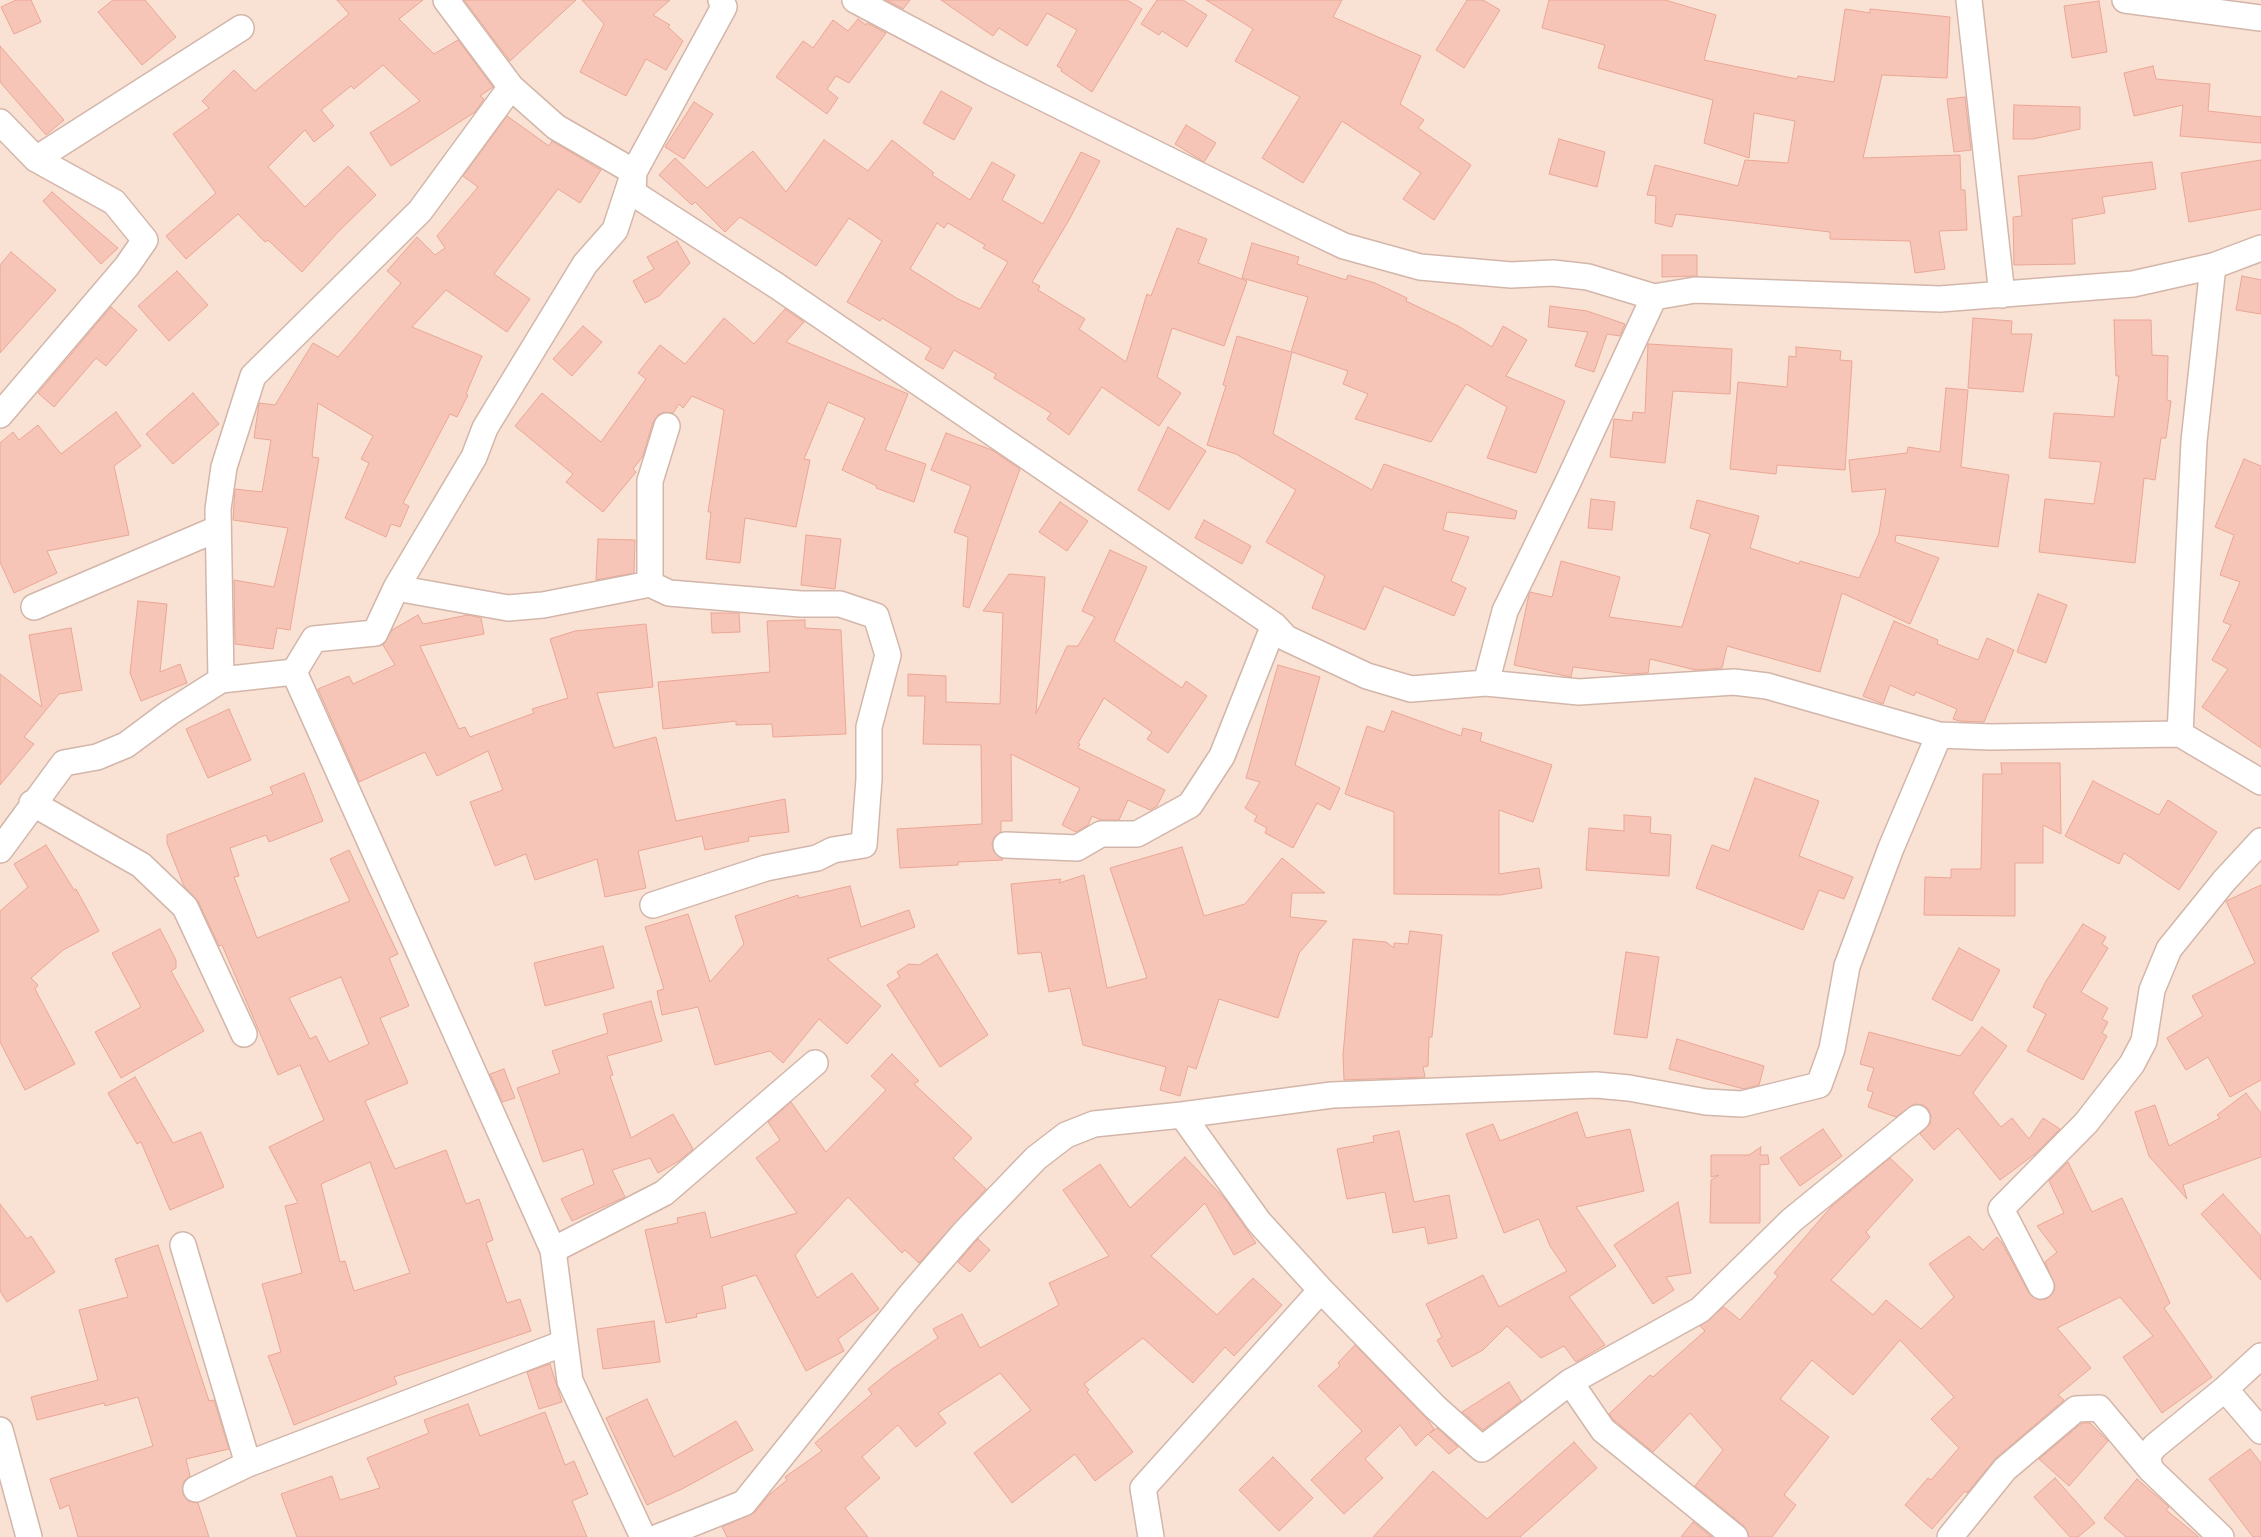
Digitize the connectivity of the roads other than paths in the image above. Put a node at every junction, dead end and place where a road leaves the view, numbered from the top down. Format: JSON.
{"nodes":[{"id":1,"x":446,"y":0,"type":"edge"},
{"id":2,"x":855,"y":0,"type":"edge"},
{"id":3,"x":1969,"y":0,"type":"edge"},
{"id":4,"x":2125,"y":0,"type":"edge"},
{"id":5,"x":2139,"y":0,"type":"edge"},
{"id":6,"x":727,"y":2,"type":"edge"},
{"id":7,"x":2261,"y":18,"type":"edge"},
{"id":8,"x":241,"y":28,"type":"dead end"},
{"id":9,"x":511,"y":87,"type":"junction"},
{"id":10,"x":0,"y":122,"type":"edge"},
{"id":11,"x":36,"y":159,"type":"junction"},
{"id":12,"x":634,"y":172,"type":"junction"},
{"id":13,"x":2261,"y":248,"type":"edge"},
{"id":14,"x":2213,"y":266,"type":"junction"},
{"id":15,"x":2002,"y":295,"type":"junction"},
{"id":16,"x":1654,"y":297,"type":"junction"},
{"id":17,"x":0,"y":415,"type":"edge"},
{"id":18,"x":666,"y":426,"type":"dead end"},
{"id":19,"x":217,"y":529,"type":"junction"},
{"id":20,"x":650,"y":584,"type":"junction"},
{"id":21,"x":396,"y":588,"type":"junction"},
{"id":22,"x":34,"y":607,"type":"dead end"},
{"id":23,"x":1274,"y":625,"type":"junction"},
{"id":24,"x":294,"y":672,"type":"junction"},
{"id":25,"x":221,"y":680,"type":"junction"},
{"id":26,"x":1486,"y":683,"type":"junction"},
{"id":27,"x":2180,"y":734,"type":"junction"},
{"id":28,"x":1939,"y":735,"type":"junction"},
{"id":29,"x":2261,"y":782,"type":"edge"},
{"id":30,"x":32,"y":803,"type":"junction"},
{"id":31,"x":2261,"y":841,"type":"edge"},
{"id":32,"x":1006,"y":844,"type":"dead end"},
{"id":33,"x":0,"y":850,"type":"edge"},
{"id":34,"x":653,"y":905,"type":"dead end"},
{"id":35,"x":244,"y":1034,"type":"dead end"},
{"id":36,"x":815,"y":1063,"type":"dead end"},
{"id":37,"x":1182,"y":1115,"type":"junction"},
{"id":38,"x":1917,"y":1118,"type":"dead end"},
{"id":39,"x":183,"y":1245,"type":"dead end"},
{"id":40,"x":553,"y":1250,"type":"junction"},
{"id":41,"x":2041,"y":1286,"type":"dead end"},
{"id":42,"x":1321,"y":1290,"type":"junction"},
{"id":43,"x":564,"y":1344,"type":"junction"},
{"id":44,"x":2261,"y":1356,"type":"edge"},
{"id":45,"x":1570,"y":1382,"type":"junction"},
{"id":46,"x":2225,"y":1389,"type":"junction"},
{"id":47,"x":0,"y":1430,"type":"edge"},
{"id":48,"x":2261,"y":1431,"type":"edge"},
{"id":49,"x":248,"y":1464,"type":"junction"},
{"id":50,"x":5,"y":1470,"type":"edge"},
{"id":51,"x":2151,"y":1470,"type":"junction"},
{"id":52,"x":196,"y":1489,"type":"dead end"},
{"id":53,"x":29,"y":1537,"type":"edge"},
{"id":54,"x":643,"y":1537,"type":"edge"},
{"id":55,"x":658,"y":1537,"type":"edge"},
{"id":56,"x":1151,"y":1537,"type":"edge"},
{"id":57,"x":1735,"y":1537,"type":"edge"},
{"id":58,"x":1950,"y":1537,"type":"edge"},
{"id":59,"x":2221,"y":1537,"type":"edge"}],
"edges":[{"from":1,"to":9,"type":"street"},
{"from":2,"to":16,"type":"street"},
{"from":3,"to":15,"type":"street"},
{"from":4,"to":5,"type":"street"},
{"from":5,"to":7,"type":"street"},
{"from":6,"to":12,"type":"street"},
{"from":8,"to":11,"type":"street"},
{"from":9,"to":12,"type":"street"},
{"from":9,"to":19,"type":"street"},
{"from":10,"to":11,"type":"street"},
{"from":11,"to":17,"type":"street"},
{"from":12,"to":21,"type":"street"},
{"from":12,"to":23,"type":"street"},
{"from":13,"to":14,"type":"street"},
{"from":14,"to":15,"type":"street"},
{"from":14,"to":27,"type":"street"},
{"from":15,"to":16,"type":"street"},
{"from":16,"to":26,"type":"street"},
{"from":18,"to":20,"type":"street"},
{"from":19,"to":22,"type":"street"},
{"from":19,"to":25,"type":"street"},
{"from":20,"to":21,"type":"street"},
{"from":20,"to":34,"type":"street"},
{"from":21,"to":24,"type":"street"},
{"from":23,"to":26,"type":"street"},
{"from":23,"to":32,"type":"street"},
{"from":24,"to":25,"type":"street"},
{"from":24,"to":40,"type":"street"},
{"from":25,"to":30,"type":"street"},
{"from":26,"to":28,"type":"street"},
{"from":27,"to":28,"type":"street"},
{"from":27,"to":29,"type":"street"},
{"from":28,"to":37,"type":"street"},
{"from":30,"to":33,"type":"street"},
{"from":30,"to":35,"type":"street"},
{"from":31,"to":41,"type":"street"},
{"from":36,"to":40,"type":"street"},
{"from":37,"to":42,"type":"street"},
{"from":37,"to":55,"type":"street"},
{"from":38,"to":45,"type":"street"},
{"from":39,"to":49,"type":"street"},
{"from":40,"to":43,"type":"street"},
{"from":42,"to":45,"type":"street"},
{"from":42,"to":56,"type":"street"},
{"from":43,"to":49,"type":"street"},
{"from":43,"to":54,"type":"street"},
{"from":44,"to":46,"type":"street"},
{"from":45,"to":57,"type":"street"},
{"from":46,"to":48,"type":"street"},
{"from":46,"to":51,"type":"street"},
{"from":47,"to":50,"type":"street"},
{"from":49,"to":52,"type":"street"},
{"from":50,"to":53,"type":"street"},
{"from":51,"to":58,"type":"street"},
{"from":51,"to":59,"type":"street"}]}
